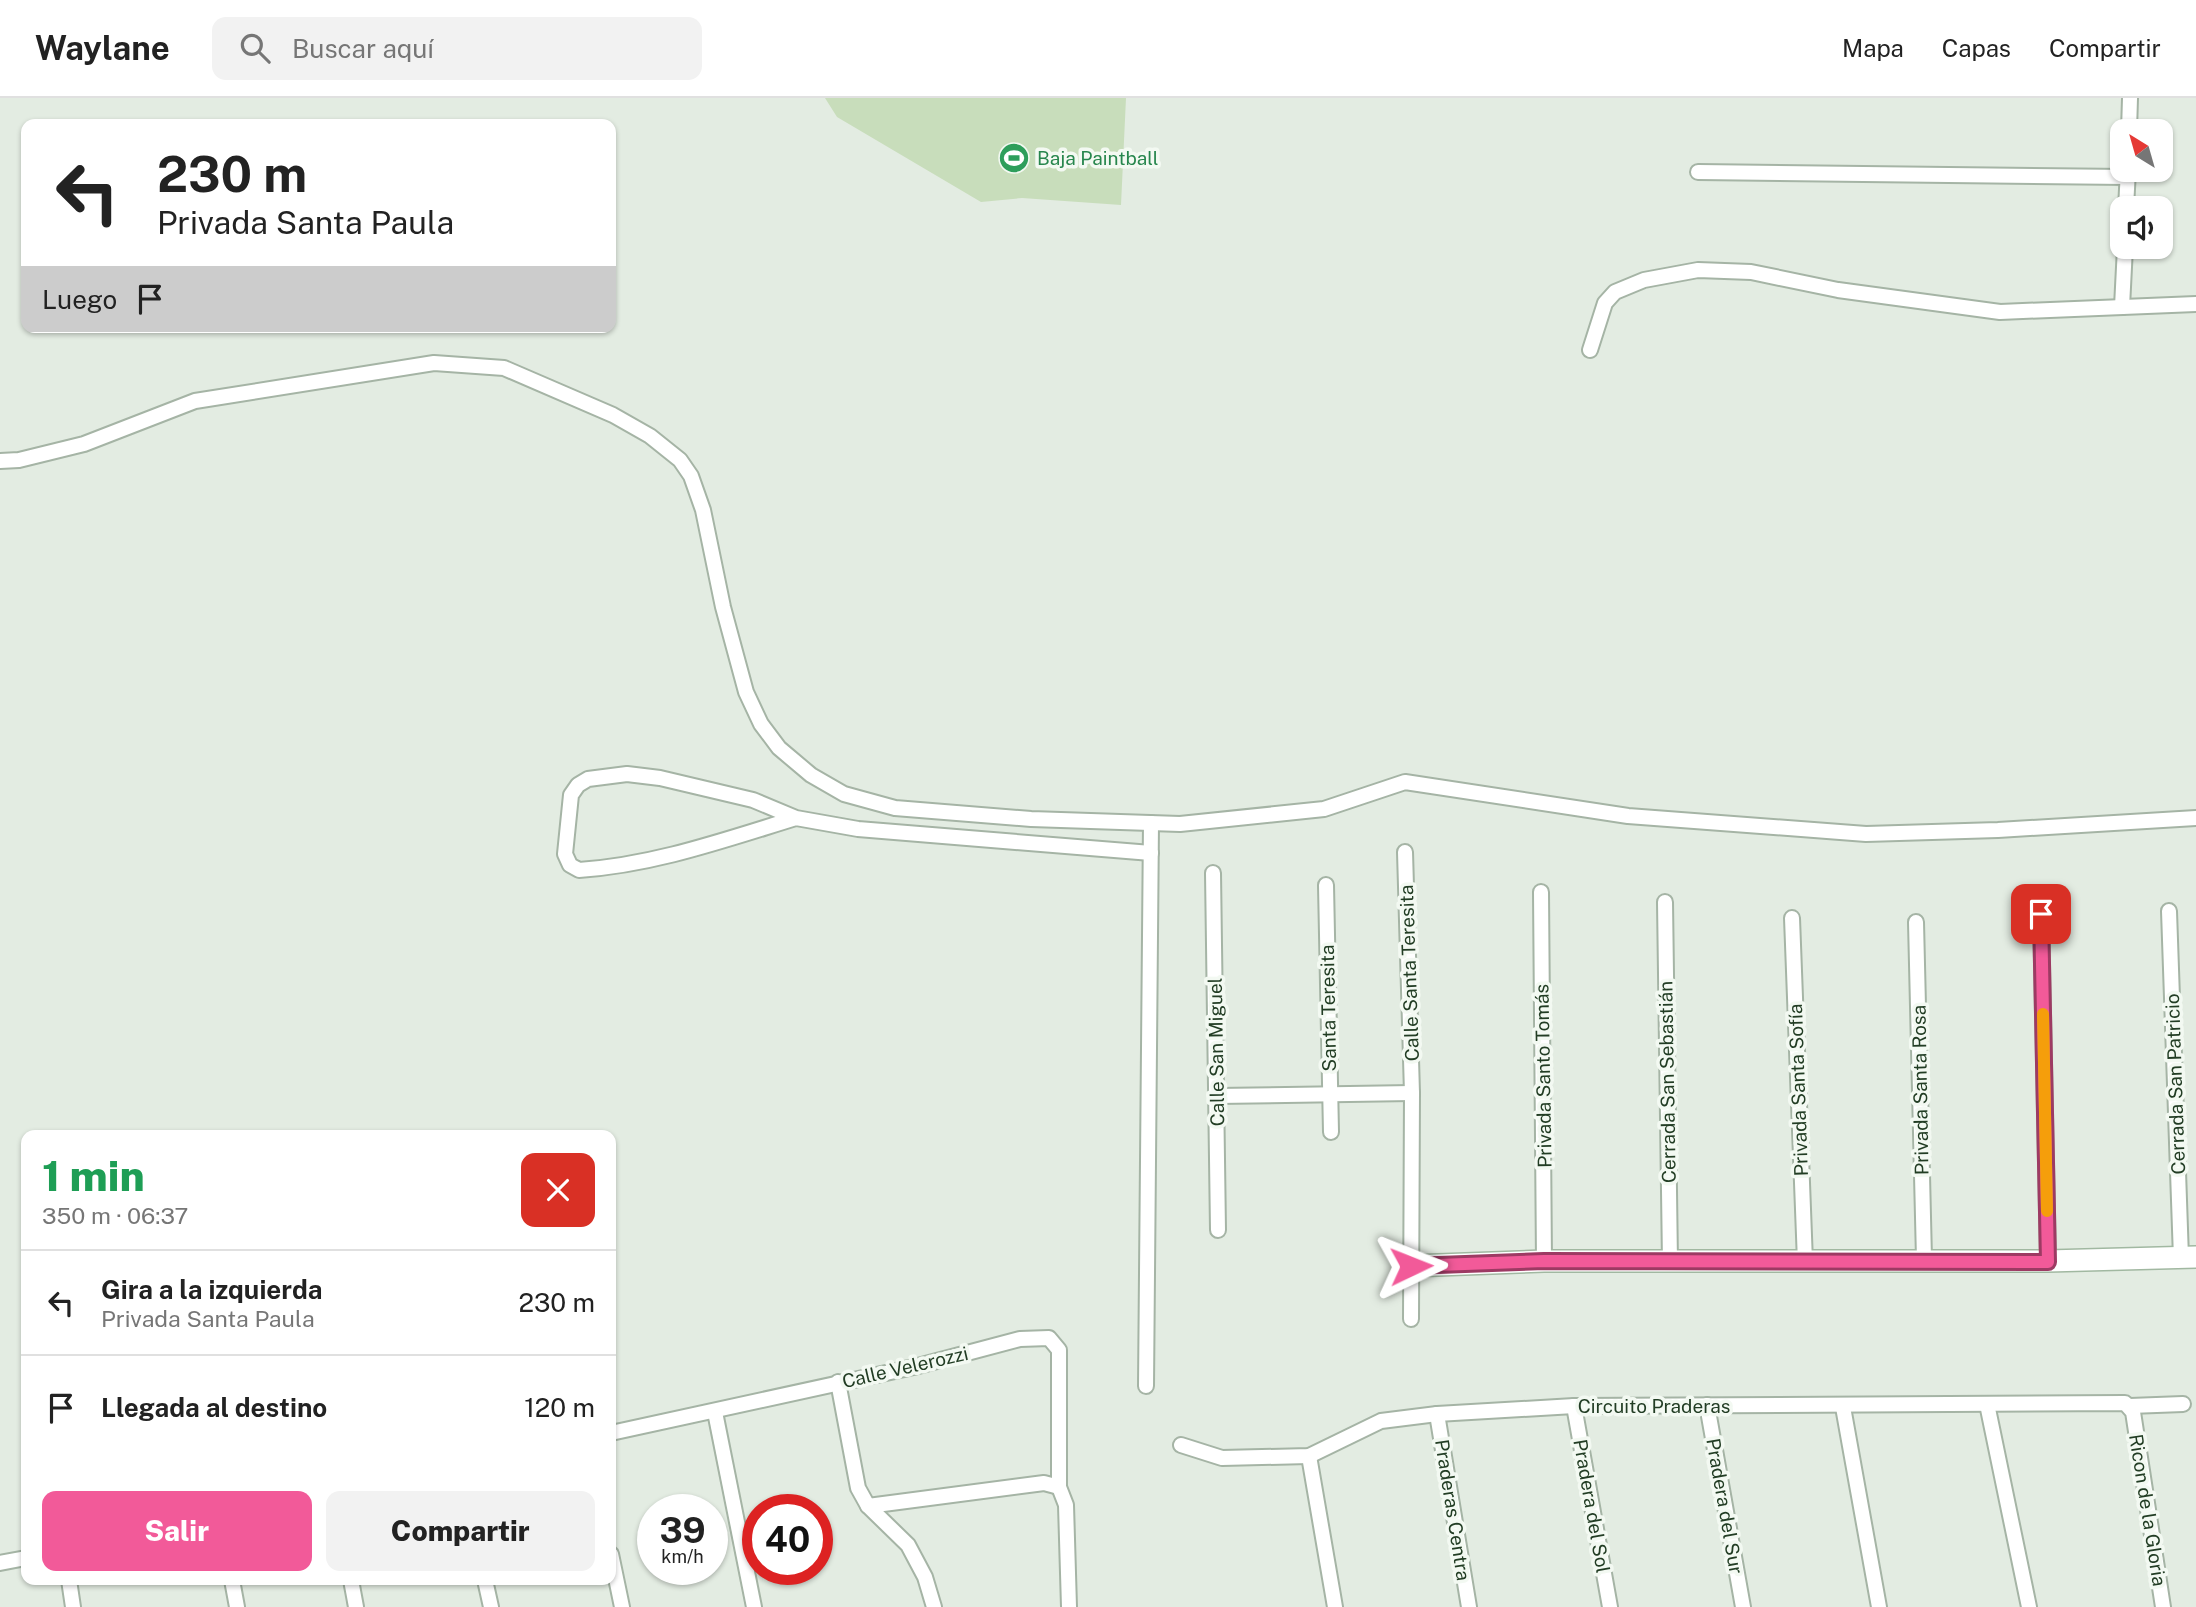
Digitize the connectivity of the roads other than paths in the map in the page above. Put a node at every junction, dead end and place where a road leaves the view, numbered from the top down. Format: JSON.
{"nodes":[{"id":1,"x":2130,"y":98,"type":"edge"},
{"id":2,"x":2129,"y":119,"type":"edge"},
{"id":3,"x":1698,"y":172,"type":"dead end"},
{"id":4,"x":2110,"y":174,"type":"edge"},
{"id":5,"x":2124,"y":259,"type":"edge"},
{"id":6,"x":2196,"y":304,"type":"edge"},
{"id":7,"x":2122,"y":307,"type":"junction"},
{"id":8,"x":1590,"y":350,"type":"dead end"},
{"id":9,"x":0,"y":461,"type":"edge"},
{"id":10,"x":796,"y":818,"type":"junction"},
{"id":11,"x":2196,"y":818,"type":"edge"},
{"id":12,"x":1151,"y":822,"type":"junction"},
{"id":13,"x":1405,"y":852,"type":"dead end"},
{"id":14,"x":1151,"y":853,"type":"junction"},
{"id":15,"x":1213,"y":873,"type":"dead end"},
{"id":16,"x":1326,"y":884,"type":"dead end"},
{"id":17,"x":1541,"y":891,"type":"dead end"},
{"id":18,"x":1665,"y":902,"type":"dead end"},
{"id":19,"x":2169,"y":911,"type":"dead end"},
{"id":20,"x":2041,"y":914,"type":"dead end"},
{"id":21,"x":1792,"y":918,"type":"dead end"},
{"id":22,"x":1916,"y":922,"type":"dead end"},
{"id":23,"x":1412,"y":1093,"type":"junction"},
{"id":24,"x":1329,"y":1094,"type":"junction"},
{"id":25,"x":1217,"y":1096,"type":"junction"},
{"id":26,"x":1331,"y":1132,"type":"dead end"},
{"id":27,"x":1218,"y":1230,"type":"dead end"},
{"id":28,"x":2189,"y":1257,"type":"edge"},
{"id":29,"x":1924,"y":1259,"type":"junction"},
{"id":30,"x":1544,"y":1261,"type":"junction"},
{"id":31,"x":1670,"y":1262,"type":"junction"},
{"id":32,"x":1805,"y":1262,"type":"junction"},
{"id":33,"x":2048,"y":1262,"type":"junction"},
{"id":34,"x":1411,"y":1266,"type":"junction"},
{"id":35,"x":1411,"y":1319,"type":"dead end"},
{"id":36,"x":838,"y":1382,"type":"junction"},
{"id":37,"x":1146,"y":1387,"type":"dead end"},
{"id":38,"x":1987,"y":1404,"type":"junction"},
{"id":39,"x":2183,"y":1404,"type":"dead end"},
{"id":40,"x":1706,"y":1405,"type":"junction"},
{"id":41,"x":1574,"y":1406,"type":"junction"},
{"id":42,"x":1843,"y":1407,"type":"junction"},
{"id":43,"x":2132,"y":1409,"type":"junction"},
{"id":44,"x":715,"y":1412,"type":"junction"},
{"id":45,"x":1437,"y":1414,"type":"junction"},
{"id":46,"x":616,"y":1432,"type":"edge"},
{"id":47,"x":1181,"y":1445,"type":"dead end"},
{"id":48,"x":1309,"y":1456,"type":"junction"},
{"id":49,"x":1059,"y":1487,"type":"junction"},
{"id":50,"x":868,"y":1506,"type":"junction"},
{"id":51,"x":21,"y":1559,"type":"edge"},
{"id":52,"x":0,"y":1563,"type":"edge"},
{"id":53,"x":616,"y":1578,"type":"edge"},
{"id":54,"x":70,"y":1585,"type":"edge"},
{"id":55,"x":233,"y":1585,"type":"edge"},
{"id":56,"x":352,"y":1585,"type":"edge"},
{"id":57,"x":486,"y":1585,"type":"edge"},
{"id":58,"x":74,"y":1607,"type":"edge"},
{"id":59,"x":237,"y":1607,"type":"edge"},
{"id":60,"x":356,"y":1607,"type":"edge"},
{"id":61,"x":491,"y":1607,"type":"edge"},
{"id":62,"x":622,"y":1607,"type":"edge"},
{"id":63,"x":754,"y":1607,"type":"edge"},
{"id":64,"x":934,"y":1607,"type":"edge"},
{"id":65,"x":1069,"y":1607,"type":"edge"},
{"id":66,"x":1335,"y":1607,"type":"edge"},
{"id":67,"x":1469,"y":1607,"type":"edge"},
{"id":68,"x":1610,"y":1607,"type":"edge"},
{"id":69,"x":1743,"y":1607,"type":"edge"},
{"id":70,"x":1879,"y":1607,"type":"edge"},
{"id":71,"x":2029,"y":1607,"type":"edge"},
{"id":72,"x":2163,"y":1607,"type":"edge"}],
"edges":[{"from":1,"to":2,"type":"street"},
{"from":3,"to":4,"type":"street"},
{"from":5,"to":7,"type":"street"},
{"from":6,"to":7,"type":"street"},
{"from":7,"to":8,"type":"street"},
{"from":9,"to":12,"type":"street"},
{"from":10,"to":10,"type":"street"},
{"from":10,"to":14,"type":"street"},
{"from":11,"to":12,"type":"street"},
{"from":12,"to":14,"type":"street"},
{"from":13,"to":23,"type":"street","name":"Calle Santa Teresita"},
{"from":14,"to":37,"type":"street"},
{"from":15,"to":25,"type":"street","name":"Calle San Miguel"},
{"from":16,"to":24,"type":"street","name":"Santa Teresita"},
{"from":17,"to":30,"type":"street","name":"Privada Santo Tomás"},
{"from":18,"to":31,"type":"street","name":"Cerrada San Sebastián"},
{"from":19,"to":28,"type":"street","name":"Cerrada San Patricio"},
{"from":20,"to":33,"type":"street"},
{"from":21,"to":32,"type":"street","name":"Privada Santa Sofía"},
{"from":22,"to":29,"type":"street","name":"Privada Santa Rosa"},
{"from":23,"to":24,"type":"street"},
{"from":23,"to":34,"type":"street","name":"Calle Santa Teresita"},
{"from":24,"to":25,"type":"street"},
{"from":24,"to":26,"type":"street","name":"Santa Teresita"},
{"from":25,"to":27,"type":"street","name":"Calle San Miguel"},
{"from":28,"to":33,"type":"street"},
{"from":29,"to":32,"type":"street"},
{"from":29,"to":33,"type":"street"},
{"from":30,"to":31,"type":"street"},
{"from":30,"to":34,"type":"street"},
{"from":31,"to":32,"type":"street"},
{"from":34,"to":35,"type":"street","name":"Calle Santa Teresita"},
{"from":36,"to":44,"type":"street","name":"Calle Velerozzi"},
{"from":36,"to":49,"type":"street","name":"Calle Velerozzi"},
{"from":36,"to":50,"type":"street"},
{"from":38,"to":42,"type":"street","name":"Circuito Praderas"},
{"from":38,"to":43,"type":"street","name":"Circuito Praderas"},
{"from":38,"to":71,"type":"street"},
{"from":39,"to":43,"type":"street","name":"Circuito Praderas"},
{"from":40,"to":41,"type":"street","name":"Circuito Praderas"},
{"from":40,"to":42,"type":"street","name":"Circuito Praderas"},
{"from":40,"to":69,"type":"street","name":"Pradera del Sur"},
{"from":41,"to":45,"type":"street","name":"Circuito Praderas"},
{"from":41,"to":68,"type":"street","name":"Pradera del Sol"},
{"from":42,"to":70,"type":"street"},
{"from":43,"to":72,"type":"street","name":"Ricon de la Gloria"},
{"from":44,"to":46,"type":"street","name":"Calle Velerozzi"},
{"from":44,"to":63,"type":"street"},
{"from":45,"to":48,"type":"street","name":"Circuito Praderas"},
{"from":45,"to":67,"type":"street","name":"Praderas Centra"},
{"from":47,"to":48,"type":"street","name":"Circuito Praderas"},
{"from":48,"to":66,"type":"street"},
{"from":49,"to":50,"type":"street"},
{"from":49,"to":65,"type":"street"},
{"from":50,"to":64,"type":"street"},
{"from":51,"to":52,"type":"street"},
{"from":53,"to":62,"type":"street"},
{"from":54,"to":58,"type":"street"},
{"from":55,"to":59,"type":"street"},
{"from":56,"to":60,"type":"street"},
{"from":57,"to":61,"type":"street"}]}
